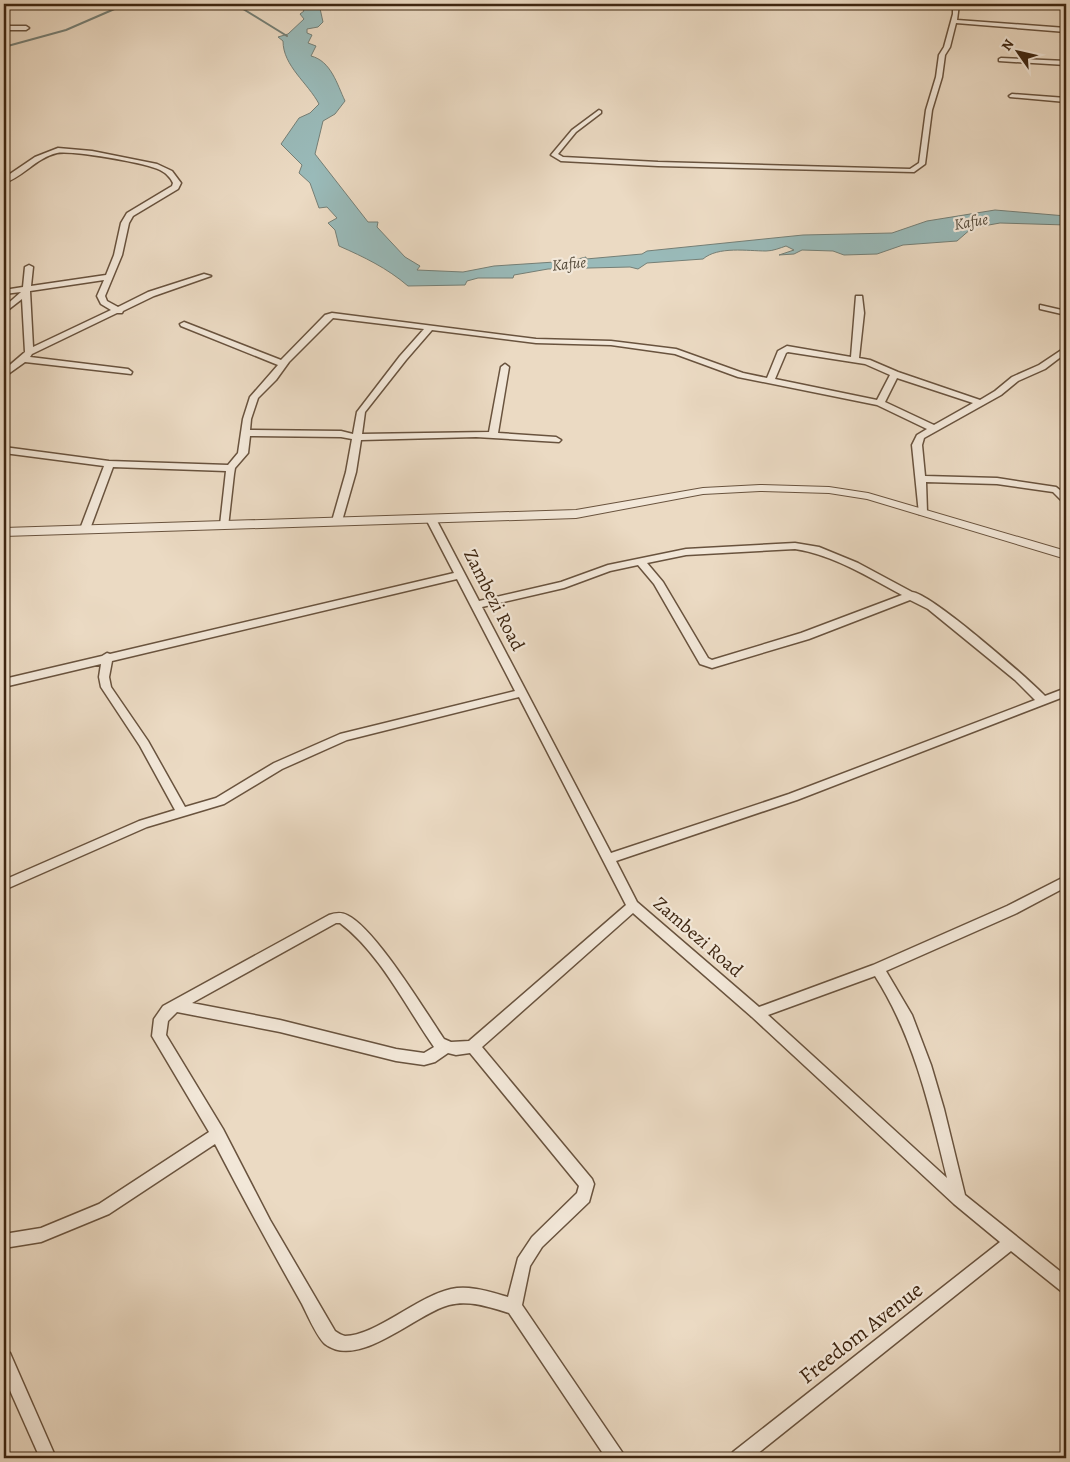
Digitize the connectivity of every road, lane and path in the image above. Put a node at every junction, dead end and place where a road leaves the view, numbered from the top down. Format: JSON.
{"nodes":[{"id":1,"x":956,"y":4,"type":"edge"},
{"id":2,"x":954,"y":21,"type":"junction"},
{"id":3,"x":4,"y":28,"type":"edge"},
{"id":4,"x":26,"y":28,"type":"dead end"},
{"id":5,"x":1066,"y":30,"type":"edge"},
{"id":6,"x":1000,"y":60,"type":"dead end"},
{"id":7,"x":1066,"y":63,"type":"edge"},
{"id":8,"x":1012,"y":96,"type":"dead end"},
{"id":9,"x":1066,"y":100,"type":"edge"},
{"id":10,"x":599,"y":112,"type":"dead end"},
{"id":11,"x":4,"y":181,"type":"edge"},
{"id":12,"x":29,"y":267,"type":"dead end"},
{"id":13,"x":108,"y":276,"type":"junction"},
{"id":14,"x":207,"y":276,"type":"dead end"},
{"id":15,"x":26,"y":291,"type":"junction"},
{"id":16,"x":4,"y":292,"type":"edge"},
{"id":17,"x":859,"y":298,"type":"dead end"},
{"id":18,"x":1043,"y":307,"type":"dead end"},
{"id":19,"x":119,"y":310,"type":"junction"},
{"id":20,"x":4,"y":311,"type":"edge"},
{"id":21,"x":1066,"y":312,"type":"edge"},
{"id":22,"x":184,"y":324,"type":"dead end"},
{"id":23,"x":429,"y":328,"type":"junction"},
{"id":24,"x":1066,"y":349,"type":"edge"},
{"id":25,"x":27,"y":355,"type":"junction"},
{"id":26,"x":855,"y":359,"type":"junction"},
{"id":27,"x":283,"y":364,"type":"junction"},
{"id":28,"x":505,"y":367,"type":"dead end"},
{"id":29,"x":128,"y":372,"type":"dead end"},
{"id":30,"x":895,"y":374,"type":"junction"},
{"id":31,"x":4,"y":375,"type":"edge"},
{"id":32,"x":770,"y":381,"type":"junction"},
{"id":33,"x":880,"y":403,"type":"junction"},
{"id":34,"x":981,"y":403,"type":"junction"},
{"id":35,"x":932,"y":428,"type":"junction"},
{"id":36,"x":246,"y":433,"type":"junction"},
{"id":37,"x":493,"y":434,"type":"junction"},
{"id":38,"x":356,"y":437,"type":"junction"},
{"id":39,"x":556,"y":440,"type":"dead end"},
{"id":40,"x":4,"y":450,"type":"edge"},
{"id":41,"x":109,"y":464,"type":"junction"},
{"id":42,"x":231,"y":468,"type":"junction"},
{"id":43,"x":921,"y":479,"type":"junction"},
{"id":44,"x":1066,"y":500,"type":"edge"},
{"id":45,"x":922,"y":512,"type":"junction"},
{"id":46,"x":431,"y":519,"type":"junction"},
{"id":47,"x":337,"y":521,"type":"junction"},
{"id":48,"x":225,"y":525,"type":"junction"},
{"id":49,"x":85,"y":529,"type":"junction"},
{"id":50,"x":4,"y":532,"type":"edge"},
{"id":51,"x":1066,"y":555,"type":"edge"},
{"id":52,"x":640,"y":561,"type":"junction"},
{"id":53,"x":460,"y":575,"type":"junction"},
{"id":54,"x":913,"y":595,"type":"junction"},
{"id":55,"x":475,"y":606,"type":"junction"},
{"id":56,"x":106,"y":657,"type":"junction"},
{"id":57,"x":4,"y":683,"type":"edge"},
{"id":58,"x":1066,"y":692,"type":"edge"},
{"id":59,"x":521,"y":693,"type":"junction"},
{"id":60,"x":1044,"y":702,"type":"junction"},
{"id":61,"x":181,"y":811,"type":"junction"},
{"id":62,"x":608,"y":859,"type":"junction"},
{"id":63,"x":1066,"y":881,"type":"edge"},
{"id":64,"x":4,"y":885,"type":"edge"},
{"id":65,"x":633,"y":906,"type":"junction"},
{"id":66,"x":878,"y":969,"type":"junction"},
{"id":67,"x":176,"y":1006,"type":"junction"},
{"id":68,"x":757,"y":1013,"type":"junction"},
{"id":69,"x":473,"y":1046,"type":"junction"},
{"id":70,"x":446,"y":1047,"type":"junction"},
{"id":71,"x":218,"y":1134,"type":"junction"},
{"id":72,"x":959,"y":1199,"type":"junction"},
{"id":73,"x":4,"y":1241,"type":"edge"},
{"id":74,"x":1011,"y":1242,"type":"junction"},
{"id":75,"x":1066,"y":1286,"type":"edge"},
{"id":76,"x":514,"y":1307,"type":"junction"},
{"id":77,"x":4,"y":1359,"type":"edge"},
{"id":78,"x":48,"y":1458,"type":"edge"},
{"id":79,"x":616,"y":1458,"type":"edge"},
{"id":80,"x":739,"y":1458,"type":"edge"}],
"edges":[{"from":1,"to":2,"type":"street"},
{"from":2,"to":5,"type":"street"},
{"from":2,"to":10,"type":"street"},
{"from":3,"to":4,"type":"street"},
{"from":6,"to":7,"type":"street"},
{"from":8,"to":9,"type":"street"},
{"from":11,"to":13,"type":"street"},
{"from":12,"to":15,"type":"street"},
{"from":13,"to":15,"type":"street"},
{"from":13,"to":19,"type":"street"},
{"from":14,"to":19,"type":"street"},
{"from":15,"to":16,"type":"street"},
{"from":15,"to":20,"type":"street"},
{"from":15,"to":25,"type":"street"},
{"from":17,"to":26,"type":"street"},
{"from":18,"to":21,"type":"street"},
{"from":19,"to":25,"type":"street"},
{"from":22,"to":27,"type":"street"},
{"from":23,"to":27,"type":"street"},
{"from":23,"to":32,"type":"street"},
{"from":23,"to":38,"type":"street"},
{"from":24,"to":34,"type":"street"},
{"from":25,"to":29,"type":"street"},
{"from":25,"to":31,"type":"street"},
{"from":26,"to":30,"type":"street"},
{"from":26,"to":32,"type":"street"},
{"from":27,"to":36,"type":"street"},
{"from":28,"to":37,"type":"street"},
{"from":30,"to":33,"type":"street"},
{"from":30,"to":34,"type":"street"},
{"from":32,"to":33,"type":"street"},
{"from":33,"to":35,"type":"street"},
{"from":34,"to":35,"type":"street"},
{"from":35,"to":43,"type":"street"},
{"from":36,"to":38,"type":"street"},
{"from":36,"to":42,"type":"street"},
{"from":37,"to":38,"type":"street"},
{"from":37,"to":39,"type":"street"},
{"from":38,"to":47,"type":"street"},
{"from":40,"to":41,"type":"street"},
{"from":41,"to":42,"type":"street"},
{"from":41,"to":49,"type":"street"},
{"from":42,"to":48,"type":"street"},
{"from":43,"to":44,"type":"street"},
{"from":43,"to":45,"type":"street"},
{"from":45,"to":46,"type":"street"},
{"from":45,"to":51,"type":"street"},
{"from":46,"to":47,"type":"street"},
{"from":46,"to":53,"type":"street","name":"Zambezi Road"},
{"from":47,"to":48,"type":"street"},
{"from":48,"to":49,"type":"street"},
{"from":49,"to":50,"type":"street"},
{"from":52,"to":54,"type":"street"},
{"from":52,"to":54,"type":"street"},
{"from":52,"to":55,"type":"street"},
{"from":53,"to":55,"type":"street","name":"Zambezi Road"},
{"from":53,"to":56,"type":"street"},
{"from":54,"to":60,"type":"street"},
{"from":55,"to":59,"type":"street","name":"Zambezi Road"},
{"from":56,"to":57,"type":"street"},
{"from":56,"to":61,"type":"street"},
{"from":58,"to":60,"type":"street"},
{"from":59,"to":61,"type":"street"},
{"from":59,"to":62,"type":"street","name":"Zambezi Road"},
{"from":60,"to":62,"type":"street"},
{"from":61,"to":64,"type":"street"},
{"from":62,"to":65,"type":"street","name":"Zambezi Road"},
{"from":63,"to":66,"type":"street"},
{"from":65,"to":68,"type":"street","name":"Zambezi Road"},
{"from":65,"to":69,"type":"street"},
{"from":66,"to":68,"type":"street"},
{"from":66,"to":72,"type":"street"},
{"from":67,"to":70,"type":"street"},
{"from":67,"to":70,"type":"street"},
{"from":67,"to":71,"type":"street"},
{"from":68,"to":72,"type":"street","name":"Zambezi Road"},
{"from":69,"to":70,"type":"street"},
{"from":69,"to":76,"type":"street"},
{"from":71,"to":73,"type":"street"},
{"from":71,"to":76,"type":"street"},
{"from":72,"to":74,"type":"street","name":"Zambezi Road"},
{"from":74,"to":75,"type":"street","name":"Zambezi Road"},
{"from":74,"to":80,"type":"street","name":"Freedom Avenue"},
{"from":76,"to":79,"type":"street"},
{"from":77,"to":78,"type":"street"}]}
